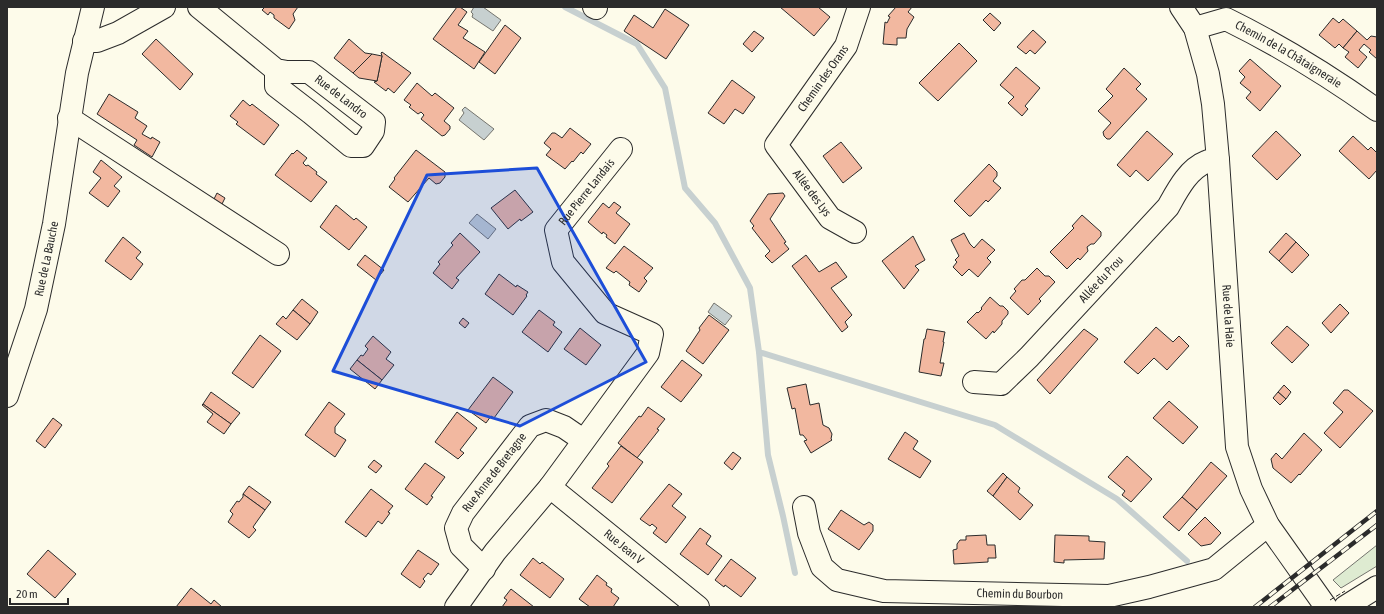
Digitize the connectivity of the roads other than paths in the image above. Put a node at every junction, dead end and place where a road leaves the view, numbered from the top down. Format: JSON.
{"nodes":[{"id":1,"x":93,"y":7,"type":"edge"},
{"id":2,"x":164,"y":7,"type":"edge"},
{"id":3,"x":199,"y":7,"type":"edge"},
{"id":4,"x":859,"y":7,"type":"edge"},
{"id":5,"x":1181,"y":7,"type":"edge"},
{"id":6,"x":1195,"y":28,"type":"junction"},
{"id":7,"x":84,"y":41,"type":"junction"},
{"id":8,"x":276,"y":70,"type":"dead end"},
{"id":9,"x":1377,"y":110,"type":"edge"},
{"id":10,"x":69,"y":118,"type":"junction"},
{"id":11,"x":776,"y":145,"type":"joint"},
{"id":12,"x":621,"y":149,"type":"dead end"},
{"id":13,"x":1218,"y":160,"type":"junction"},
{"id":14,"x":855,"y":232,"type":"dead end"},
{"id":15,"x":278,"y":254,"type":"dead end"},
{"id":16,"x":974,"y":382,"type":"dead end"},
{"id":17,"x":7,"y":396,"type":"edge"},
{"id":18,"x":583,"y":440,"type":"junction"},
{"id":19,"x":550,"y":487,"type":"junction"},
{"id":20,"x":804,"y":507,"type":"dead end"},
{"id":21,"x":1268,"y":525,"type":"junction"},
{"id":22,"x":484,"y":569,"type":"junction"},
{"id":23,"x":1377,"y":587,"type":"edge"},
{"id":24,"x":1347,"y":606,"type":"edge"},
{"id":25,"x":456,"y":607,"type":"edge"},
{"id":26,"x":698,"y":607,"type":"edge"},
{"id":27,"x":1326,"y":607,"type":"edge"}],
"edges":[{"from":1,"to":7,"type":"street","name":"Rue de La Bauche"},
{"from":2,"to":7,"type":"street"},
{"from":3,"to":8,"type":"street"},
{"from":4,"to":11,"type":"street","name":"Chemin des Orans"},
{"from":5,"to":6,"type":"street","name":"Rue de la Haie"},
{"from":6,"to":9,"type":"street","name":"Chemin de la Châtaigneraie"},
{"from":6,"to":13,"type":"street","name":"Rue de la Haie"},
{"from":7,"to":10,"type":"street","name":"Rue de La Bauche"},
{"from":10,"to":15,"type":"street"},
{"from":10,"to":17,"type":"street","name":"Rue de La Bauche"},
{"from":11,"to":14,"type":"street","name":"Allée des Lys"},
{"from":12,"to":18,"type":"street","name":"Rue Pierre Landais"},
{"from":13,"to":16,"type":"street","name":"Allée du Prou"},
{"from":13,"to":21,"type":"street","name":"Rue de la Haie"},
{"from":18,"to":19,"type":"street"},
{"from":18,"to":22,"type":"street","name":"Rue Anne de Bretagne"},
{"from":19,"to":22,"type":"street"},
{"from":19,"to":26,"type":"street","name":"Rue Jean V"},
{"from":20,"to":21,"type":"street","name":"Chemin du Bourbon"},
{"from":21,"to":27,"type":"street","name":"Rue de la Haie"},
{"from":22,"to":25,"type":"street"},
{"from":23,"to":24,"type":"street"}]}
